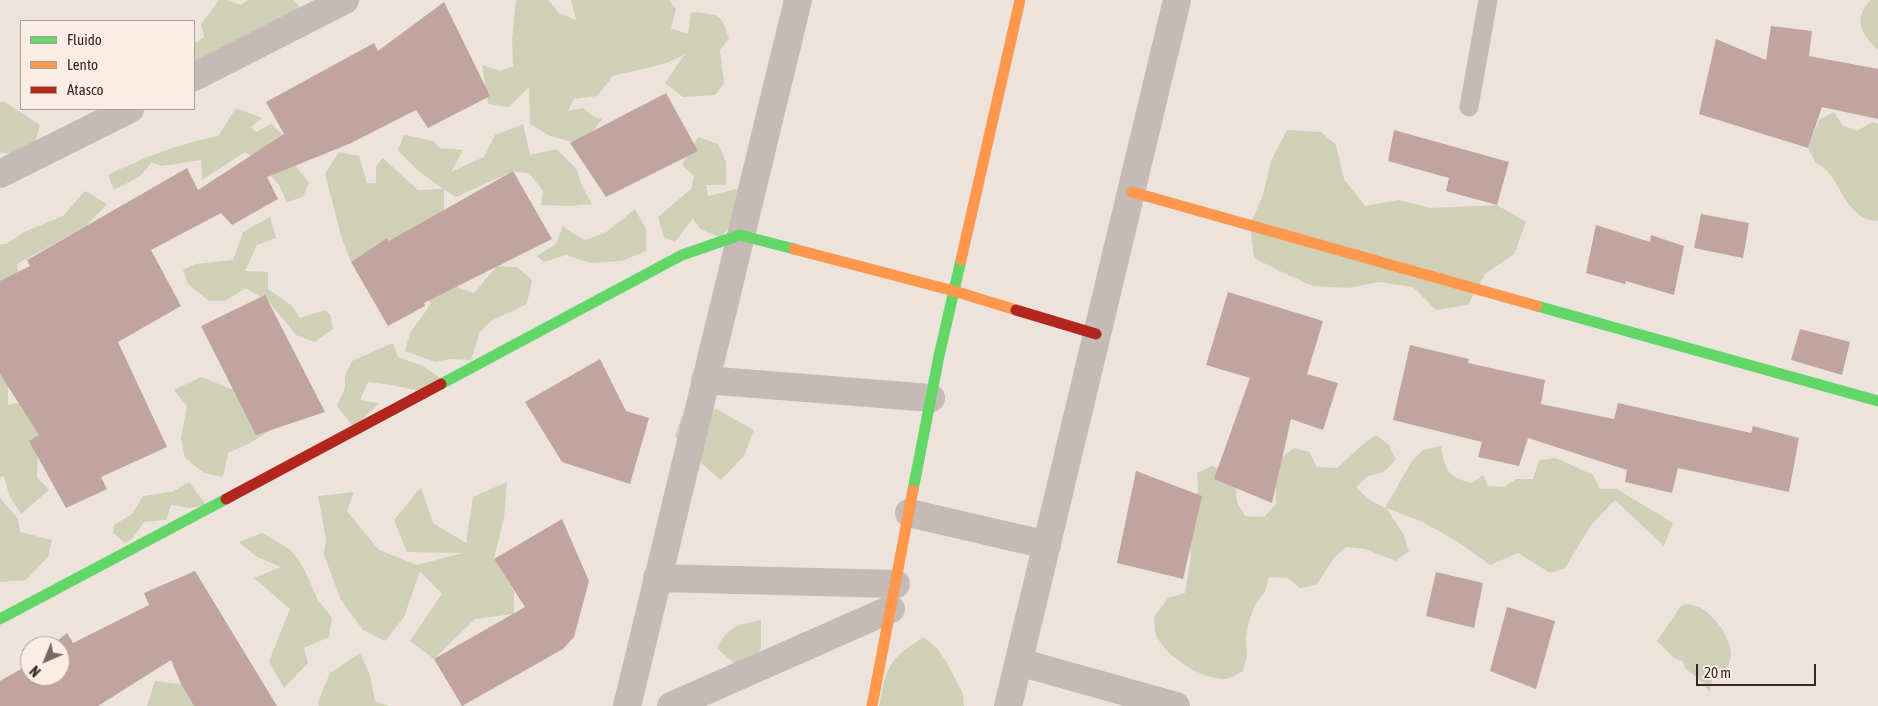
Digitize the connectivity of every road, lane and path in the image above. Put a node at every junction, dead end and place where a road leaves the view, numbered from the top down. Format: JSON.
{"nodes":[{"id":1,"x":346,"y":0,"type":"edge"},
{"id":2,"x":798,"y":0,"type":"edge"},
{"id":3,"x":1020,"y":0,"type":"edge"},
{"id":4,"x":1177,"y":0,"type":"edge"},
{"id":5,"x":1488,"y":0,"type":"edge"},
{"id":6,"x":195,"y":76,"type":"edge"},
{"id":7,"x":1469,"y":106,"type":"dead end"},
{"id":8,"x":128,"y":110,"type":"edge"},
{"id":9,"x":0,"y":174,"type":"edge"},
{"id":10,"x":1132,"y":192,"type":"junction"},
{"id":11,"x":740,"y":235,"type":"junction"},
{"id":12,"x":954,"y":290,"type":"junction"},
{"id":13,"x":1096,"y":334,"type":"junction"},
{"id":14,"x":705,"y":380,"type":"junction"},
{"id":15,"x":931,"y":398,"type":"junction"},
{"id":16,"x":1878,"y":401,"type":"edge"},
{"id":17,"x":909,"y":513,"type":"junction"},
{"id":18,"x":1047,"y":545,"type":"junction"},
{"id":19,"x":657,"y":578,"type":"junction"},
{"id":20,"x":894,"y":596,"type":"junction"},
{"id":21,"x":0,"y":619,"type":"edge"},
{"id":22,"x":1019,"y":662,"type":"junction"},
{"id":23,"x":627,"y":706,"type":"edge"},
{"id":24,"x":671,"y":706,"type":"edge"},
{"id":25,"x":872,"y":706,"type":"edge"},
{"id":26,"x":1008,"y":706,"type":"edge"},
{"id":27,"x":1176,"y":706,"type":"edge"}],
"edges":[{"from":1,"to":6,"type":"street"},
{"from":2,"to":11,"type":"street"},
{"from":3,"to":12,"type":"main road"},
{"from":4,"to":10,"type":"street"},
{"from":5,"to":7,"type":"lane"},
{"from":8,"to":9,"type":"street"},
{"from":10,"to":13,"type":"street"},
{"from":10,"to":16,"type":"main road"},
{"from":11,"to":12,"type":"main road"},
{"from":11,"to":14,"type":"street"},
{"from":11,"to":21,"type":"main road"},
{"from":12,"to":13,"type":"main road"},
{"from":12,"to":15,"type":"main road"},
{"from":13,"to":18,"type":"street"},
{"from":14,"to":15,"type":"street"},
{"from":14,"to":19,"type":"street"},
{"from":15,"to":17,"type":"main road"},
{"from":17,"to":18,"type":"street"},
{"from":17,"to":20,"type":"main road"},
{"from":18,"to":22,"type":"street"},
{"from":19,"to":20,"type":"street"},
{"from":19,"to":23,"type":"street"},
{"from":20,"to":24,"type":"street"},
{"from":20,"to":25,"type":"main road"},
{"from":22,"to":26,"type":"street"},
{"from":22,"to":27,"type":"street"}]}
